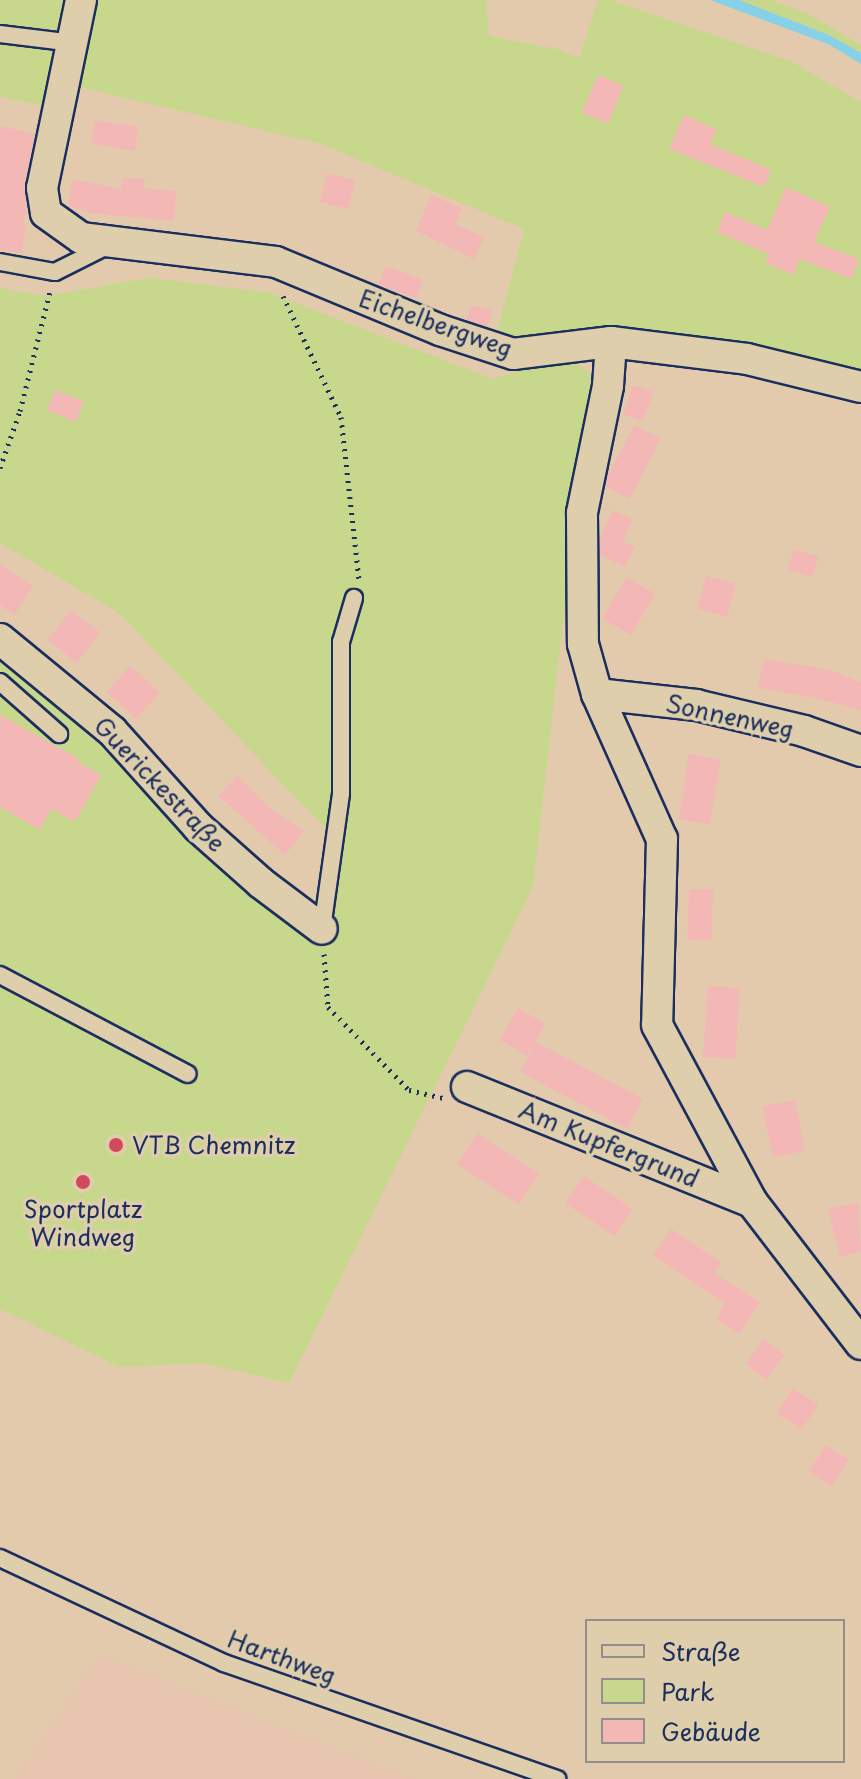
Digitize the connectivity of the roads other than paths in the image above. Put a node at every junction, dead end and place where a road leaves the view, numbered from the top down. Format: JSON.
{"nodes":[{"id":1,"x":81,"y":0,"type":"edge"},
{"id":2,"x":0,"y":34,"type":"edge"},
{"id":3,"x":73,"y":43,"type":"junction"},
{"id":4,"x":111,"y":244,"type":"junction"},
{"id":5,"x":0,"y":262,"type":"edge"},
{"id":6,"x":611,"y":342,"type":"junction"},
{"id":7,"x":861,"y":387,"type":"edge"},
{"id":8,"x":354,"y":598,"type":"road end"},
{"id":9,"x":0,"y":639,"type":"edge"},
{"id":10,"x":0,"y":682,"type":"edge"},
{"id":11,"x":597,"y":694,"type":"junction"},
{"id":12,"x":59,"y":734,"type":"dead end"},
{"id":13,"x":861,"y":751,"type":"edge"},
{"id":14,"x":322,"y":929,"type":"joint"},
{"id":15,"x":0,"y":975,"type":"edge"},
{"id":16,"x":188,"y":1074,"type":"dead end"},
{"id":17,"x":467,"y":1087,"type":"road end"},
{"id":18,"x":752,"y":1202,"type":"junction"},
{"id":19,"x":861,"y":1344,"type":"edge"},
{"id":20,"x":0,"y":1558,"type":"edge"},
{"id":21,"x":557,"y":1779,"type":"edge"}],
"edges":[{"from":1,"to":3,"type":"street"},
{"from":2,"to":3,"type":"lane"},
{"from":3,"to":4,"type":"street","name":"Eichelbergweg"},
{"from":4,"to":5,"type":"lane"},
{"from":4,"to":6,"type":"street","name":"Eichelbergweg"},
{"from":6,"to":7,"type":"street","name":"Eichelbergweg"},
{"from":6,"to":11,"type":"street","name":"Am Kupfergrund"},
{"from":8,"to":14,"type":"lane"},
{"from":9,"to":14,"type":"street","name":"Guerickestraße"},
{"from":10,"to":12,"type":"lane"},
{"from":11,"to":13,"type":"street","name":"Sonnenweg"},
{"from":11,"to":18,"type":"street","name":"Am Kupfergrund"},
{"from":15,"to":16,"type":"lane"},
{"from":17,"to":18,"type":"street","name":"Am Kupfergrund"},
{"from":18,"to":19,"type":"street","name":"Am Kupfergrund"},
{"from":20,"to":21,"type":"lane","name":"Harthweg"}]}
